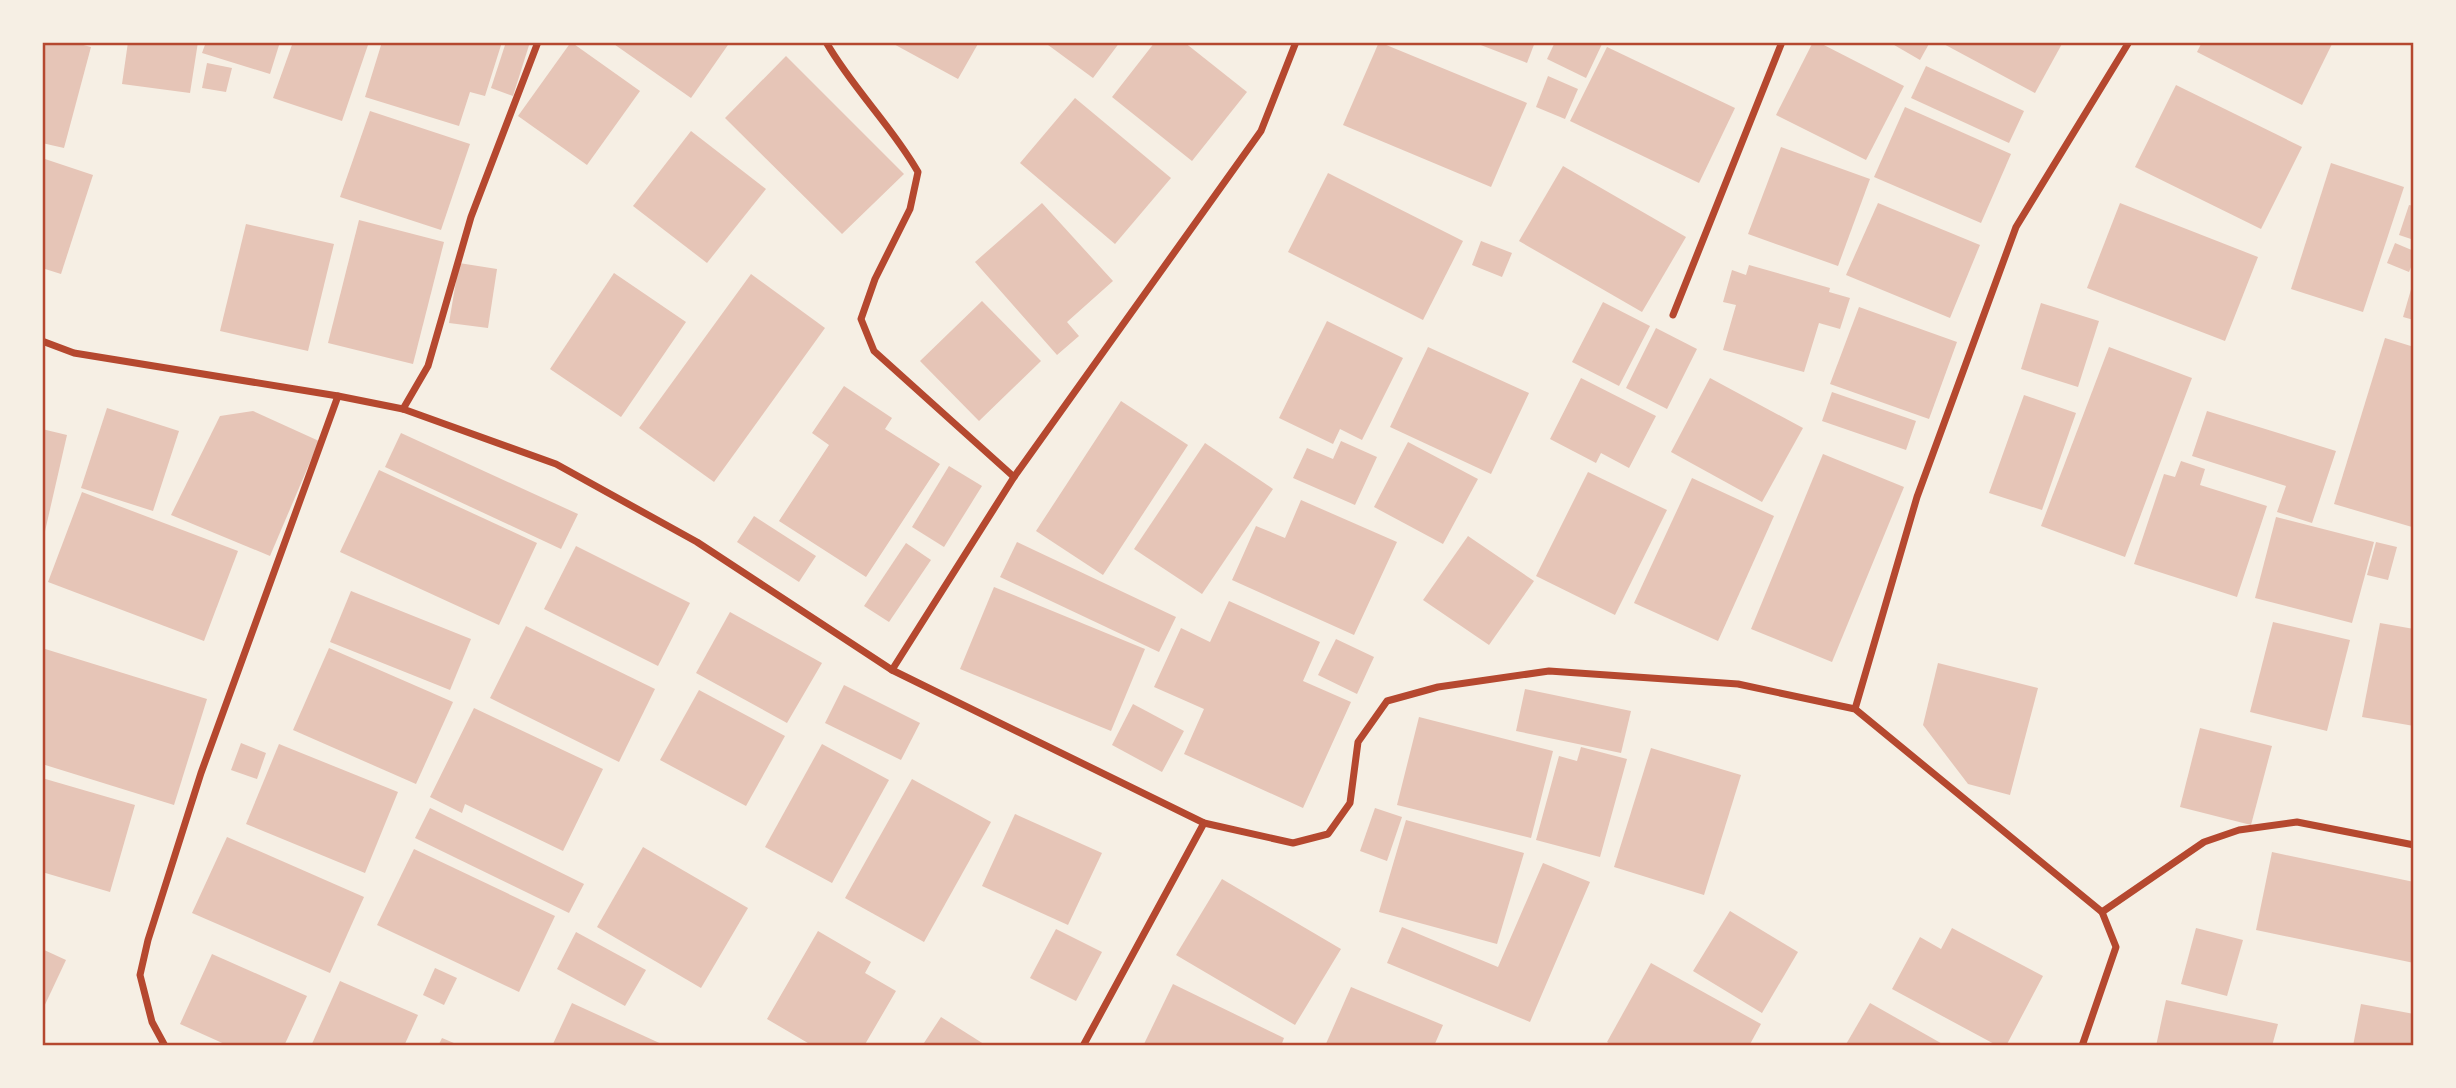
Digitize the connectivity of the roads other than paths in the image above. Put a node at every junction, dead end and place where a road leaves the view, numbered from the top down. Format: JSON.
{"nodes":[{"id":1,"x":538,"y":42,"type":"edge"},
{"id":2,"x":826,"y":42,"type":"edge"},
{"id":3,"x":1296,"y":42,"type":"edge"},
{"id":4,"x":1782,"y":42,"type":"edge"},
{"id":5,"x":2129,"y":42,"type":"edge"},
{"id":6,"x":1673,"y":315,"type":"dead end"},
{"id":7,"x":42,"y":341,"type":"edge"},
{"id":8,"x":338,"y":396,"type":"junction"},
{"id":9,"x":402,"y":409,"type":"junction"},
{"id":10,"x":1014,"y":477,"type":"junction"},
{"id":11,"x":892,"y":670,"type":"junction"},
{"id":12,"x":1855,"y":709,"type":"junction"},
{"id":13,"x":1204,"y":823,"type":"junction"},
{"id":14,"x":2414,"y":845,"type":"edge"},
{"id":15,"x":2102,"y":912,"type":"junction"},
{"id":16,"x":165,"y":1046,"type":"edge"},
{"id":17,"x":1083,"y":1046,"type":"edge"},
{"id":18,"x":2082,"y":1046,"type":"edge"}],
"edges":[{"from":1,"to":9,"type":"street"},
{"from":2,"to":10,"type":"street"},
{"from":3,"to":10,"type":"street"},
{"from":4,"to":6,"type":"street"},
{"from":5,"to":12,"type":"street"},
{"from":7,"to":8,"type":"street"},
{"from":8,"to":9,"type":"street"},
{"from":8,"to":16,"type":"street"},
{"from":9,"to":11,"type":"street"},
{"from":10,"to":11,"type":"street"},
{"from":11,"to":13,"type":"street"},
{"from":12,"to":13,"type":"street"},
{"from":12,"to":15,"type":"street"},
{"from":13,"to":17,"type":"street"},
{"from":14,"to":15,"type":"street"},
{"from":15,"to":18,"type":"street"}]}
